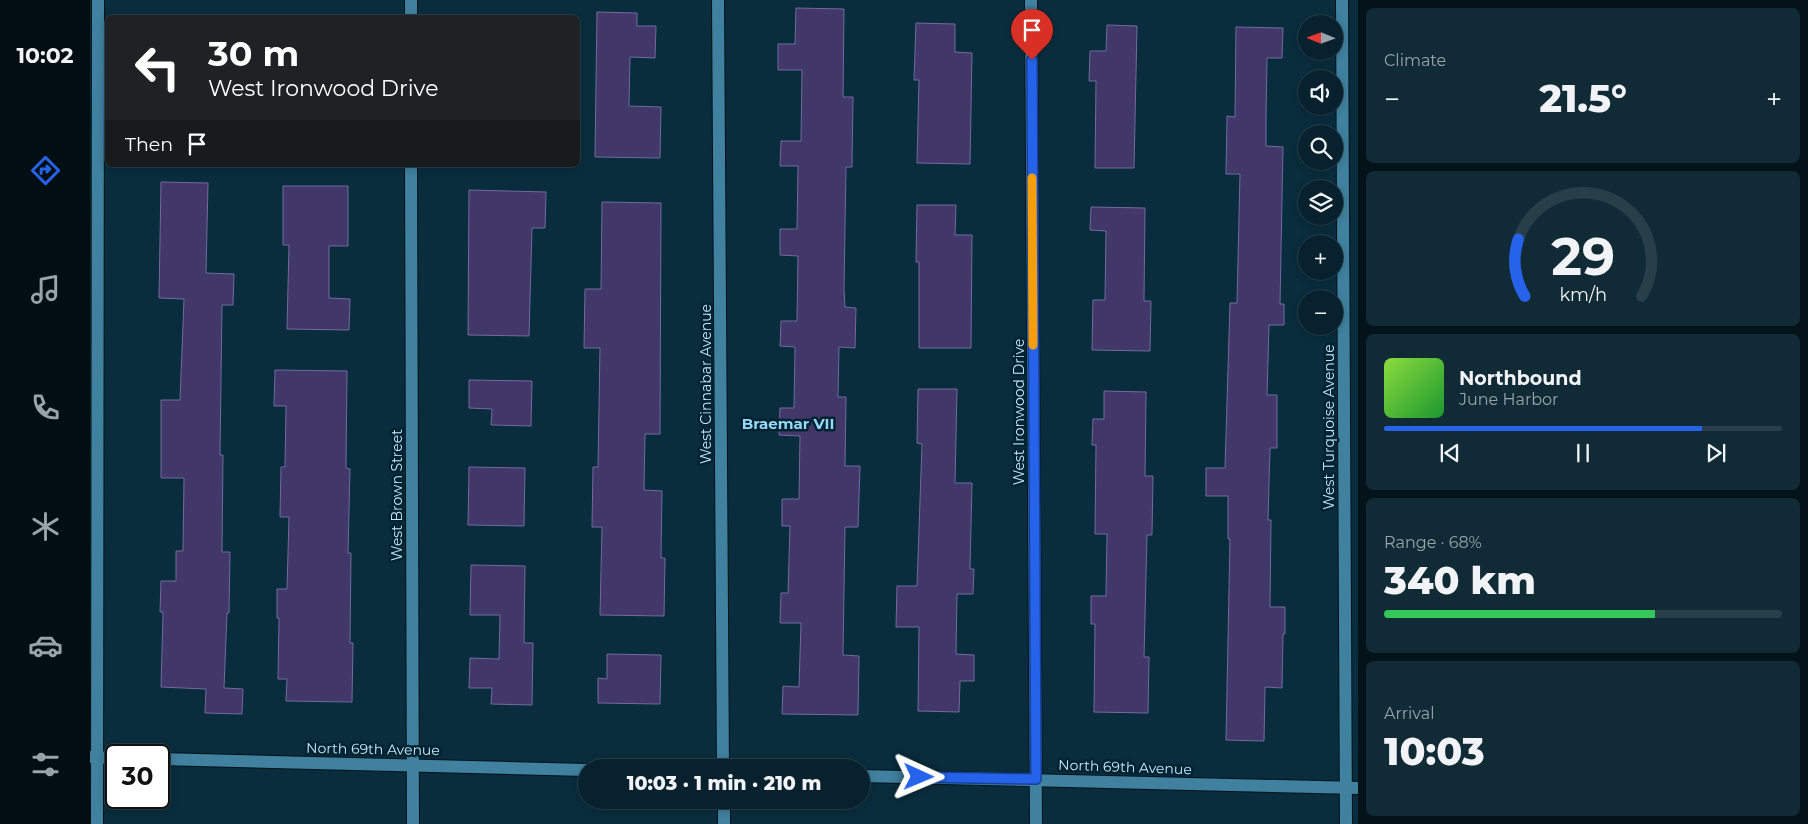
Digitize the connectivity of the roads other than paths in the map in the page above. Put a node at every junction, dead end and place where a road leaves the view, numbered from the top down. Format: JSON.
{"nodes":[{"id":1,"x":98,"y":0,"type":"edge"},
{"id":2,"x":411,"y":0,"type":"edge"},
{"id":3,"x":718,"y":0,"type":"edge"},
{"id":4,"x":1031,"y":0,"type":"edge"},
{"id":5,"x":1342,"y":0,"type":"edge"},
{"id":6,"x":411,"y":15,"type":"edge"},
{"id":7,"x":411,"y":167,"type":"edge"},
{"id":8,"x":94,"y":758,"type":"edge"},
{"id":9,"x":170,"y":759,"type":"edge"},
{"id":10,"x":724,"y":759,"type":"edge"},
{"id":11,"x":412,"y":765,"type":"junction"},
{"id":12,"x":578,"y":770,"type":"edge"},
{"id":13,"x":870,"y":776,"type":"edge"},
{"id":14,"x":1036,"y":779,"type":"junction"},
{"id":15,"x":1352,"y":788,"type":"edge"},
{"id":16,"x":724,"y":809,"type":"edge"},
{"id":17,"x":97,"y":824,"type":"edge"},
{"id":18,"x":412,"y":824,"type":"edge"},
{"id":19,"x":724,"y":824,"type":"edge"},
{"id":20,"x":1036,"y":824,"type":"edge"},
{"id":21,"x":1346,"y":824,"type":"edge"}],
"edges":[{"from":1,"to":8,"type":"street"},
{"from":2,"to":6,"type":"street"},
{"from":3,"to":10,"type":"street","name":"West Cinnabar Avenue"},
{"from":4,"to":14,"type":"street","name":"West Ironwood Drive"},
{"from":5,"to":15,"type":"street","name":"West Turquoise Avenue"},
{"from":7,"to":11,"type":"street","name":"West Brown Street"},
{"from":8,"to":17,"type":"street"},
{"from":9,"to":11,"type":"street","name":"North 69th Avenue"},
{"from":11,"to":12,"type":"street","name":"North 69th Avenue"},
{"from":11,"to":18,"type":"street","name":"West Brown Street"},
{"from":13,"to":14,"type":"street","name":"North 69th Avenue"},
{"from":14,"to":15,"type":"street","name":"North 69th Avenue"},
{"from":14,"to":20,"type":"street","name":"West Ironwood Drive"},
{"from":15,"to":21,"type":"street","name":"West Turquoise Avenue"},
{"from":16,"to":19,"type":"street"}]}
